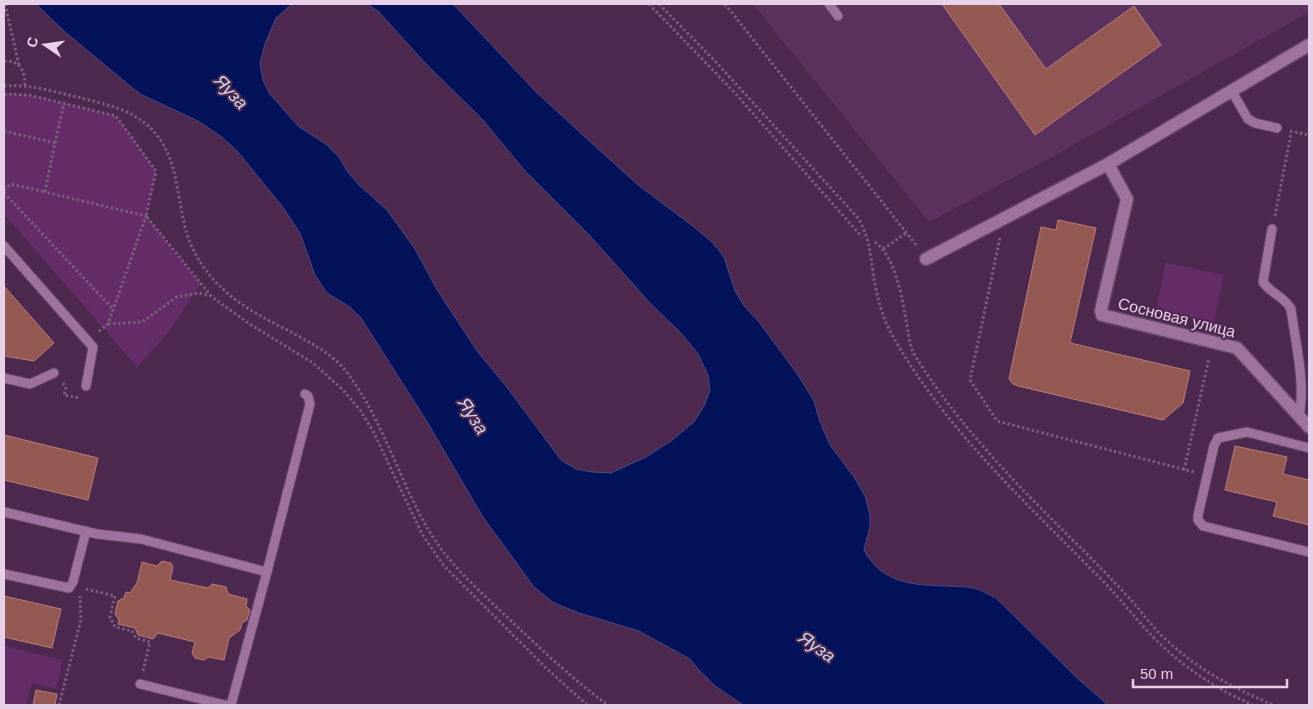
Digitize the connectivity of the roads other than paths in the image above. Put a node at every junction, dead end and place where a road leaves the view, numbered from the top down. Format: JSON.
{"nodes":[{"id":1,"x":829,"y":4,"type":"edge"},
{"id":2,"x":838,"y":16,"type":"dead end"},
{"id":3,"x":1309,"y":45,"type":"edge"},
{"id":4,"x":1231,"y":90,"type":"junction"},
{"id":5,"x":1277,"y":128,"type":"road end"},
{"id":6,"x":1108,"y":164,"type":"junction"},
{"id":7,"x":1272,"y":229,"type":"road end"},
{"id":8,"x":4,"y":246,"type":"edge"},
{"id":9,"x":926,"y":259,"type":"road end"},
{"id":10,"x":54,"y":373,"type":"dead end"},
{"id":11,"x":4,"y":378,"type":"edge"},
{"id":12,"x":86,"y":386,"type":"dead end"},
{"id":13,"x":305,"y":394,"type":"dead end"},
{"id":14,"x":1299,"y":416,"type":"junction"},
{"id":15,"x":1309,"y":427,"type":"edge"},
{"id":16,"x":1309,"y":448,"type":"edge"},
{"id":17,"x":4,"y":512,"type":"edge"},
{"id":18,"x":86,"y":531,"type":"junction"},
{"id":19,"x":1309,"y":552,"type":"edge"},
{"id":20,"x":266,"y":572,"type":"junction"},
{"id":21,"x":4,"y":574,"type":"edge"},
{"id":22,"x":140,"y":684,"type":"road end"},
{"id":23,"x":225,"y":705,"type":"edge"},
{"id":24,"x":231,"y":705,"type":"edge"}],
"edges":[{"from":1,"to":2,"type":"lane"},
{"from":3,"to":4,"type":"street"},
{"from":4,"to":5,"type":"lane"},
{"from":4,"to":6,"type":"street"},
{"from":6,"to":9,"type":"street"},
{"from":6,"to":14,"type":"street","name":"Сосновая улица"},
{"from":7,"to":14,"type":"lane"},
{"from":8,"to":12,"type":"lane"},
{"from":10,"to":11,"type":"lane"},
{"from":13,"to":20,"type":"lane"},
{"from":14,"to":15,"type":"street","name":"Сосновая улица"},
{"from":16,"to":19,"type":"lane"},
{"from":17,"to":18,"type":"lane"},
{"from":18,"to":20,"type":"lane"},
{"from":18,"to":21,"type":"lane"},
{"from":20,"to":24,"type":"lane"},
{"from":22,"to":23,"type":"lane"}]}
